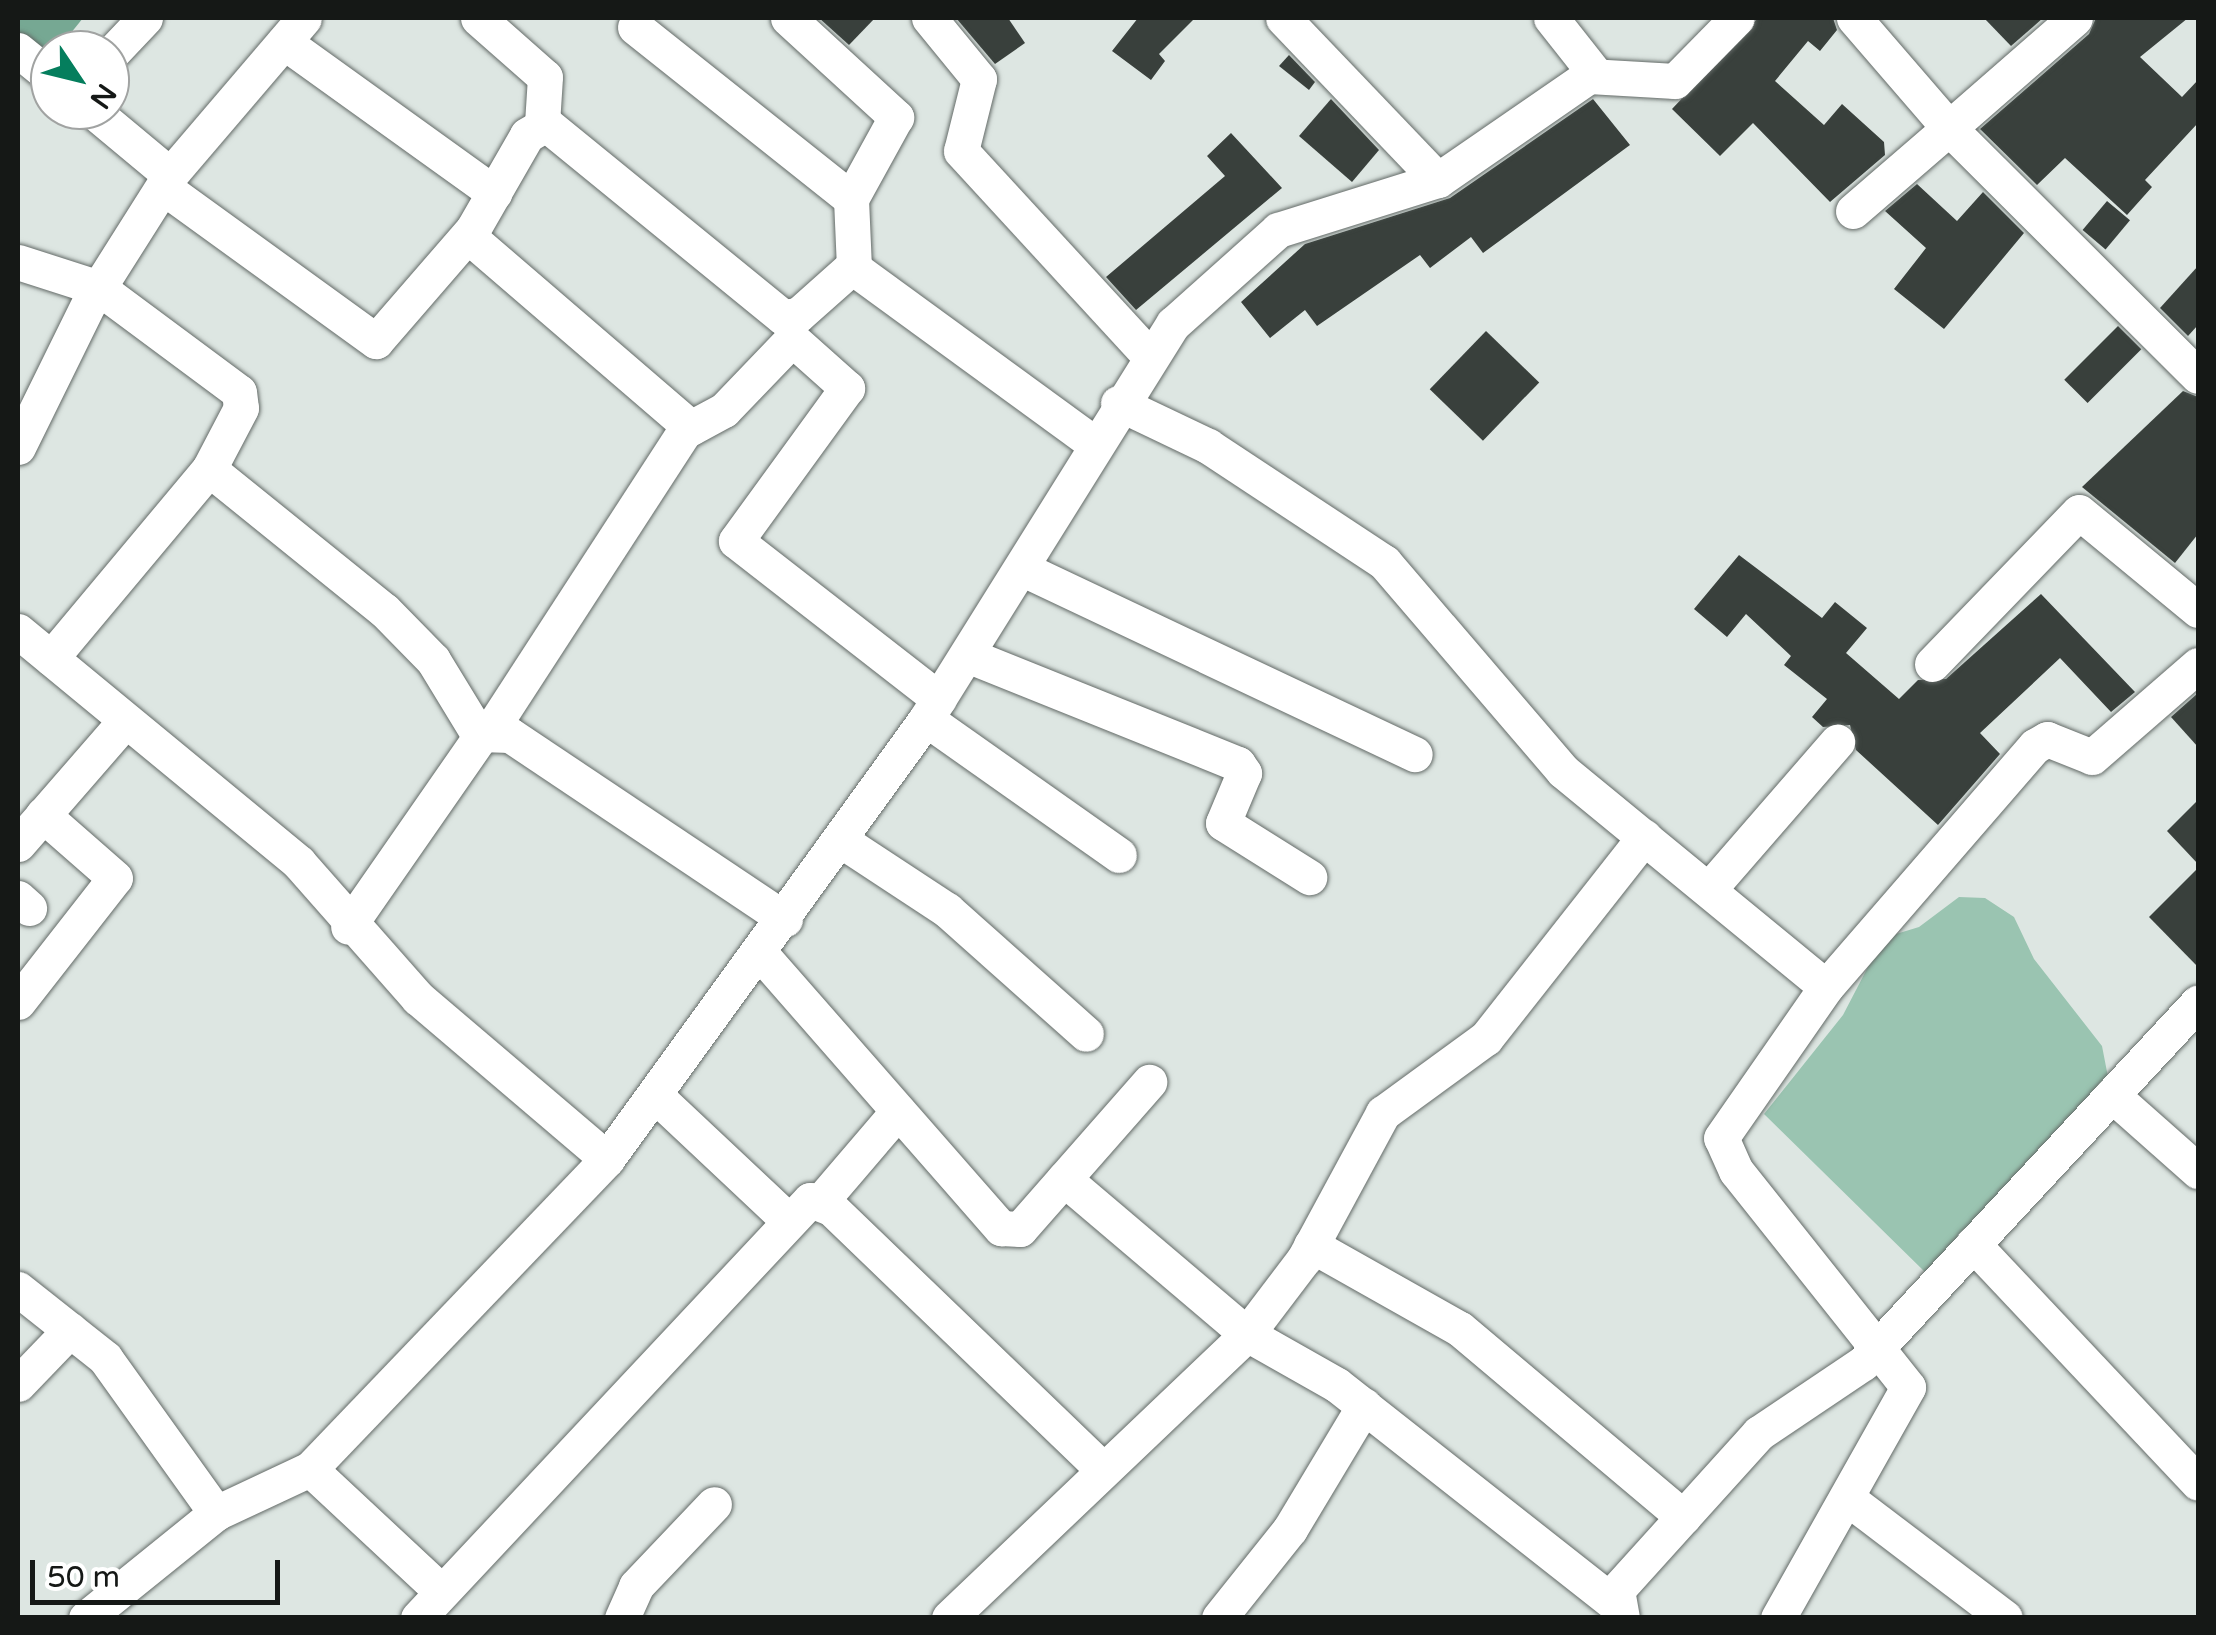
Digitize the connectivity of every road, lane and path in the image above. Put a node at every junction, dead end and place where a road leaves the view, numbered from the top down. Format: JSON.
{"nodes":[{"id":1,"x":478,"y":18,"type":"edge"},
{"id":2,"x":788,"y":18,"type":"edge"},
{"id":3,"x":929,"y":18,"type":"edge"},
{"id":4,"x":1283,"y":18,"type":"edge"},
{"id":5,"x":1551,"y":18,"type":"edge"},
{"id":6,"x":1737,"y":18,"type":"edge"},
{"id":7,"x":1854,"y":18,"type":"edge"},
{"id":8,"x":2075,"y":18,"type":"edge"},
{"id":9,"x":635,"y":28,"type":"dead end"},
{"id":10,"x":294,"y":30,"type":"edge"},
{"id":11,"x":1596,"y":74,"type":"junction"},
{"id":12,"x":542,"y":122,"type":"junction"},
{"id":13,"x":1950,"y":128,"type":"junction"},
{"id":14,"x":113,"y":130,"type":"edge"},
{"id":15,"x":1438,"y":180,"type":"junction"},
{"id":16,"x":166,"y":181,"type":"junction"},
{"id":17,"x":494,"y":193,"type":"junction"},
{"id":18,"x":851,"y":199,"type":"junction"},
{"id":19,"x":1853,"y":211,"type":"dead end"},
{"id":20,"x":468,"y":236,"type":"junction"},
{"id":21,"x":18,"y":262,"type":"edge"},
{"id":22,"x":854,"y":269,"type":"junction"},
{"id":23,"x":99,"y":288,"type":"junction"},
{"id":24,"x":1147,"y":353,"type":"junction"},
{"id":25,"x":2198,"y":376,"type":"edge"},
{"id":26,"x":1118,"y":402,"type":"junction"},
{"id":27,"x":690,"y":428,"type":"junction"},
{"id":28,"x":1095,"y":444,"type":"junction"},
{"id":29,"x":18,"y":447,"type":"edge"},
{"id":30,"x":209,"y":469,"type":"junction"},
{"id":31,"x":1026,"y":570,"type":"junction"},
{"id":32,"x":2198,"y":610,"type":"edge"},
{"id":33,"x":18,"y":631,"type":"edge"},
{"id":34,"x":968,"y":655,"type":"junction"},
{"id":35,"x":50,"y":658,"type":"junction"},
{"id":36,"x":1932,"y":664,"type":"dead end"},
{"id":37,"x":2198,"y":665,"type":"edge"},
{"id":38,"x":932,"y":709,"type":"junction"},
{"id":39,"x":125,"y":721,"type":"junction"},
{"id":40,"x":483,"y":734,"type":"junction"},
{"id":41,"x":1836,"y":742,"type":"dead end"},
{"id":42,"x":1415,"y":754,"type":"dead end"},
{"id":43,"x":44,"y":815,"type":"junction"},
{"id":44,"x":1644,"y":837,"type":"junction"},
{"id":45,"x":842,"y":841,"type":"junction"},
{"id":46,"x":18,"y":844,"type":"edge"},
{"id":47,"x":1119,"y":855,"type":"dead end"},
{"id":48,"x":1309,"y":877,"type":"dead end"},
{"id":49,"x":1710,"y":888,"type":"junction"},
{"id":50,"x":785,"y":919,"type":"junction"},
{"id":51,"x":348,"y":927,"type":"junction"},
{"id":52,"x":760,"y":953,"type":"junction"},
{"id":53,"x":1826,"y":987,"type":"junction"},
{"id":54,"x":18,"y":1002,"type":"edge"},
{"id":55,"x":2198,"y":1003,"type":"edge"},
{"id":56,"x":1086,"y":1034,"type":"dead end"},
{"id":57,"x":1149,"y":1082,"type":"dead end"},
{"id":58,"x":2112,"y":1096,"type":"junction"},
{"id":59,"x":657,"y":1097,"type":"junction"},
{"id":60,"x":898,"y":1111,"type":"junction"},
{"id":61,"x":607,"y":1159,"type":"junction"},
{"id":62,"x":2198,"y":1171,"type":"edge"},
{"id":63,"x":1064,"y":1180,"type":"junction"},
{"id":64,"x":822,"y":1200,"type":"junction"},
{"id":65,"x":789,"y":1221,"type":"junction"},
{"id":66,"x":1973,"y":1244,"type":"junction"},
{"id":67,"x":1311,"y":1246,"type":"junction"},
{"id":68,"x":18,"y":1290,"type":"edge"},
{"id":69,"x":70,"y":1330,"type":"junction"},
{"id":70,"x":1248,"y":1334,"type":"junction"},
{"id":71,"x":1875,"y":1350,"type":"junction"},
{"id":72,"x":18,"y":1384,"type":"edge"},
{"id":73,"x":1364,"y":1406,"type":"junction"},
{"id":74,"x":310,"y":1469,"type":"junction"},
{"id":75,"x":1104,"y":1470,"type":"junction"},
{"id":76,"x":2198,"y":1483,"type":"edge"},
{"id":77,"x":1847,"y":1498,"type":"junction"},
{"id":78,"x":714,"y":1504,"type":"dead end"},
{"id":79,"x":216,"y":1513,"type":"junction"},
{"id":80,"x":1683,"y":1517,"type":"junction"},
{"id":81,"x":430,"y":1605,"type":"edge"},
{"id":82,"x":970,"y":1611,"type":"edge"},
{"id":83,"x":1618,"y":1611,"type":"edge"},
{"id":84,"x":86,"y":1618,"type":"edge"},
{"id":85,"x":622,"y":1618,"type":"edge"},
{"id":86,"x":1219,"y":1618,"type":"edge"},
{"id":87,"x":1778,"y":1618,"type":"edge"},
{"id":88,"x":2005,"y":1618,"type":"edge"}],
"edges":[{"from":1,"to":12,"type":"street"},
{"from":2,"to":18,"type":"street"},
{"from":3,"to":24,"type":"street"},
{"from":4,"to":15,"type":"street"},
{"from":5,"to":11,"type":"street"},
{"from":6,"to":11,"type":"street"},
{"from":7,"to":13,"type":"street"},
{"from":8,"to":13,"type":"street"},
{"from":9,"to":18,"type":"street"},
{"from":10,"to":16,"type":"street"},
{"from":10,"to":17,"type":"street"},
{"from":11,"to":15,"type":"street"},
{"from":12,"to":17,"type":"street"},
{"from":12,"to":22,"type":"street"},
{"from":13,"to":19,"type":"street"},
{"from":13,"to":25,"type":"street"},
{"from":14,"to":16,"type":"street"},
{"from":15,"to":24,"type":"street"},
{"from":16,"to":20,"type":"street"},
{"from":16,"to":23,"type":"street"},
{"from":17,"to":20,"type":"street"},
{"from":18,"to":22,"type":"street"},
{"from":20,"to":27,"type":"street"},
{"from":21,"to":23,"type":"street"},
{"from":22,"to":28,"type":"street"},
{"from":23,"to":29,"type":"street"},
{"from":23,"to":30,"type":"street"},
{"from":24,"to":26,"type":"street"},
{"from":26,"to":28,"type":"street"},
{"from":26,"to":44,"type":"street"},
{"from":27,"to":38,"type":"street"},
{"from":27,"to":40,"type":"street"},
{"from":28,"to":31,"type":"street"},
{"from":30,"to":35,"type":"street"},
{"from":30,"to":40,"type":"street"},
{"from":31,"to":34,"type":"street"},
{"from":31,"to":42,"type":"street"},
{"from":32,"to":36,"type":"street"},
{"from":33,"to":35,"type":"street"},
{"from":34,"to":38,"type":"street"},
{"from":34,"to":48,"type":"street"},
{"from":35,"to":39,"type":"street"},
{"from":37,"to":53,"type":"street"},
{"from":38,"to":45,"type":"street"},
{"from":38,"to":47,"type":"street"},
{"from":39,"to":43,"type":"street"},
{"from":39,"to":51,"type":"street"},
{"from":40,"to":50,"type":"street"},
{"from":40,"to":51,"type":"street"},
{"from":41,"to":49,"type":"street"},
{"from":43,"to":46,"type":"street"},
{"from":43,"to":54,"type":"street"},
{"from":44,"to":49,"type":"street"},
{"from":44,"to":67,"type":"street"},
{"from":45,"to":50,"type":"street"},
{"from":45,"to":56,"type":"street"},
{"from":49,"to":53,"type":"street"},
{"from":50,"to":52,"type":"street"},
{"from":51,"to":61,"type":"street"},
{"from":52,"to":59,"type":"street"},
{"from":52,"to":60,"type":"street"},
{"from":53,"to":71,"type":"street"},
{"from":55,"to":58,"type":"street"},
{"from":57,"to":63,"type":"street"},
{"from":58,"to":62,"type":"street"},
{"from":58,"to":66,"type":"street"},
{"from":59,"to":61,"type":"street"},
{"from":59,"to":65,"type":"street"},
{"from":60,"to":63,"type":"street"},
{"from":60,"to":64,"type":"street"},
{"from":61,"to":74,"type":"street"},
{"from":63,"to":70,"type":"street"},
{"from":64,"to":65,"type":"street"},
{"from":64,"to":75,"type":"street"},
{"from":65,"to":81,"type":"street"},
{"from":66,"to":71,"type":"street"},
{"from":66,"to":76,"type":"street"},
{"from":67,"to":70,"type":"street"},
{"from":67,"to":80,"type":"street"},
{"from":68,"to":69,"type":"street"},
{"from":69,"to":72,"type":"street"},
{"from":69,"to":79,"type":"street"},
{"from":70,"to":73,"type":"street"},
{"from":70,"to":75,"type":"street"},
{"from":71,"to":77,"type":"street"},
{"from":71,"to":80,"type":"street"},
{"from":73,"to":83,"type":"street"},
{"from":73,"to":86,"type":"street"},
{"from":74,"to":79,"type":"street"},
{"from":74,"to":81,"type":"street"},
{"from":75,"to":82,"type":"street"},
{"from":77,"to":87,"type":"street"},
{"from":77,"to":88,"type":"street"},
{"from":78,"to":85,"type":"street"},
{"from":79,"to":84,"type":"street"},
{"from":80,"to":83,"type":"street"}]}
